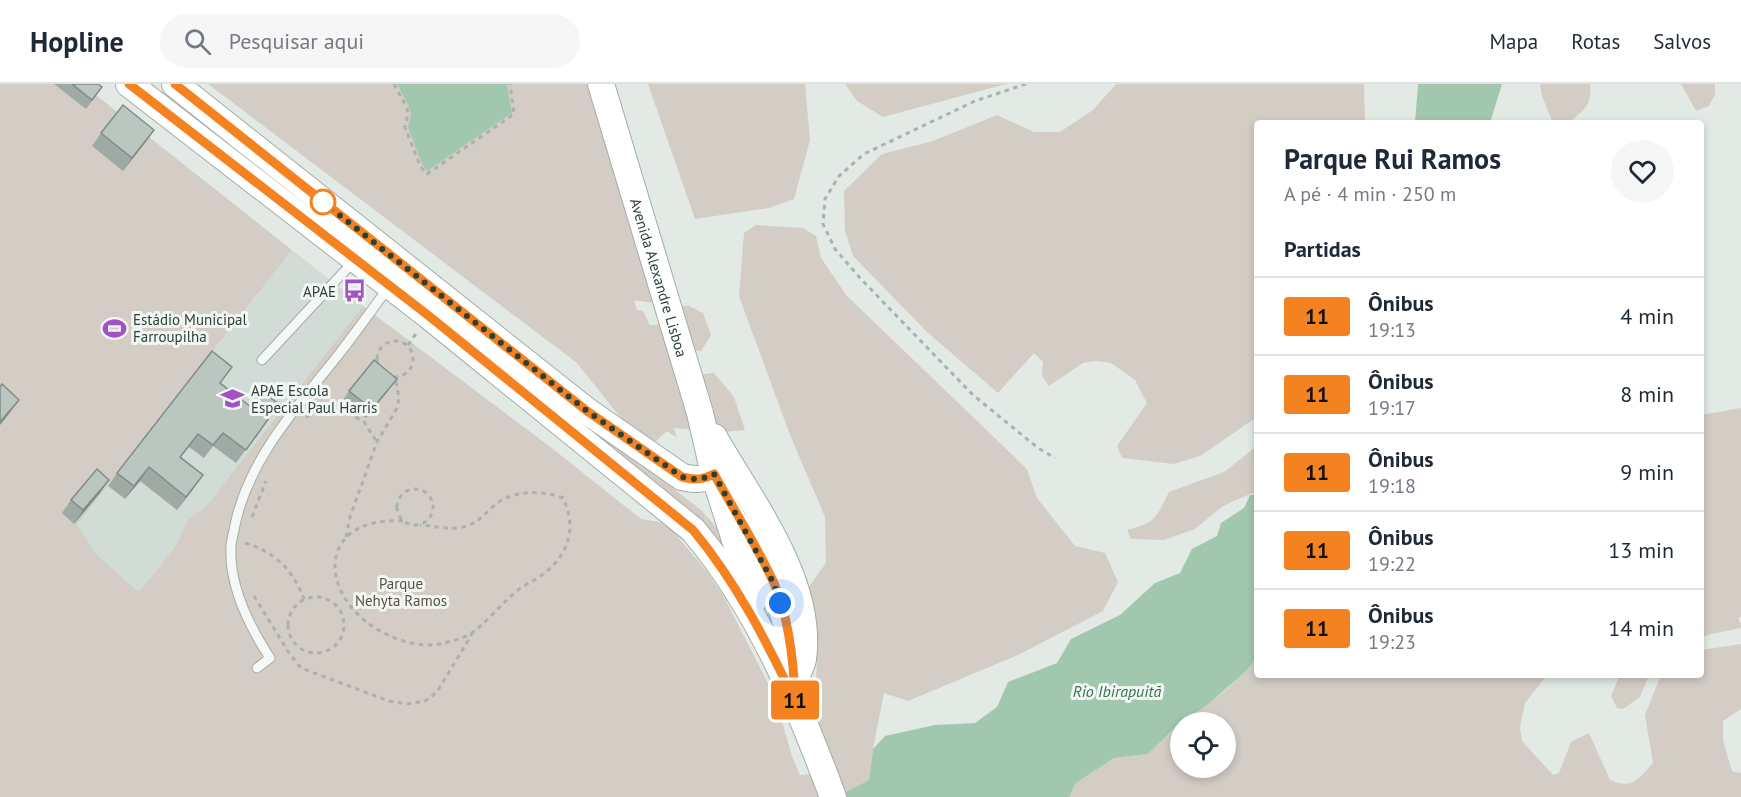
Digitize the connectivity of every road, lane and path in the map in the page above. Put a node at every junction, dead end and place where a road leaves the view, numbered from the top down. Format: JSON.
{"nodes":[{"id":1,"x":129,"y":84,"type":"edge"},
{"id":2,"x":175,"y":84,"type":"edge"},
{"id":3,"x":394,"y":84,"type":"edge"},
{"id":4,"x":510,"y":84,"type":"edge"},
{"id":5,"x":601,"y":84,"type":"edge"},
{"id":6,"x":1026,"y":84,"type":"edge"},
{"id":7,"x":356,"y":259,"type":"junction"},
{"id":8,"x":389,"y":286,"type":"junction"},
{"id":9,"x":417,"y":332,"type":"dead end"},
{"id":10,"x":408,"y":345,"type":"junction"},
{"id":11,"x":262,"y":360,"type":"dead end"},
{"id":12,"x":395,"y":377,"type":"junction"},
{"id":13,"x":700,"y":413,"type":"junction"},
{"id":14,"x":305,"y":418,"type":"dead end"},
{"id":15,"x":377,"y":442,"type":"junction"},
{"id":16,"x":1055,"y":458,"type":"dead end"},
{"id":17,"x":270,"y":472,"type":"dead end"},
{"id":18,"x":714,"y":474,"type":"junction"},
{"id":19,"x":251,"y":519,"type":"dead end"},
{"id":20,"x":403,"y":521,"type":"junction"},
{"id":21,"x":420,"y":525,"type":"junction"},
{"id":22,"x":247,"y":535,"type":"dead end"},
{"id":23,"x":345,"y":539,"type":"junction"},
{"id":24,"x":245,"y":543,"type":"junction"},
{"id":25,"x":245,"y":550,"type":"dead end"},
{"id":26,"x":254,"y":596,"type":"dead end"},
{"id":27,"x":304,"y":599,"type":"junction"},
{"id":28,"x":347,"y":604,"type":"junction"},
{"id":29,"x":340,"y":609,"type":"junction"},
{"id":30,"x":472,"y":633,"type":"junction"},
{"id":31,"x":765,"y":638,"type":"junction"},
{"id":32,"x":292,"y":641,"type":"junction"},
{"id":33,"x":284,"y":646,"type":"junction"},
{"id":34,"x":257,"y":668,"type":"dead end"},
{"id":35,"x":795,"y":690,"type":"junction"},
{"id":36,"x":833,"y":797,"type":"edge"}],
"edges":[{"from":1,"to":7,"type":"main road"},
{"from":2,"to":18,"type":"main road"},
{"from":3,"to":4,"type":"path"},
{"from":5,"to":13,"type":"main road","name":"Avenida Alexandre Lisboa"},
{"from":6,"to":16,"type":"path"},
{"from":7,"to":8,"type":"main road"},
{"from":7,"to":11,"type":"lane"},
{"from":8,"to":31,"type":"main road"},
{"from":8,"to":34,"type":"lane"},
{"from":9,"to":10,"type":"path"},
{"from":10,"to":12,"type":"path"},
{"from":10,"to":12,"type":"path"},
{"from":12,"to":15,"type":"path"},
{"from":13,"to":18,"type":"main road","name":"Avenida Alexandre Lisboa"},
{"from":13,"to":35,"type":"main road"},
{"from":14,"to":15,"type":"path"},
{"from":15,"to":23,"type":"path"},
{"from":17,"to":19,"type":"path"},
{"from":18,"to":31,"type":"main road"},
{"from":18,"to":35,"type":"main road"},
{"from":20,"to":21,"type":"path"},
{"from":20,"to":21,"type":"path"},
{"from":20,"to":23,"type":"path"},
{"from":21,"to":30,"type":"path"},
{"from":22,"to":24,"type":"path"},
{"from":23,"to":28,"type":"path"},
{"from":24,"to":25,"type":"path"},
{"from":24,"to":27,"type":"path"},
{"from":26,"to":33,"type":"path"},
{"from":27,"to":29,"type":"path"},
{"from":27,"to":32,"type":"path"},
{"from":28,"to":29,"type":"path"},
{"from":28,"to":30,"type":"path"},
{"from":29,"to":32,"type":"path"},
{"from":30,"to":33,"type":"path"},
{"from":31,"to":35,"type":"main road"},
{"from":32,"to":33,"type":"path"},
{"from":35,"to":36,"type":"main road"}]}
